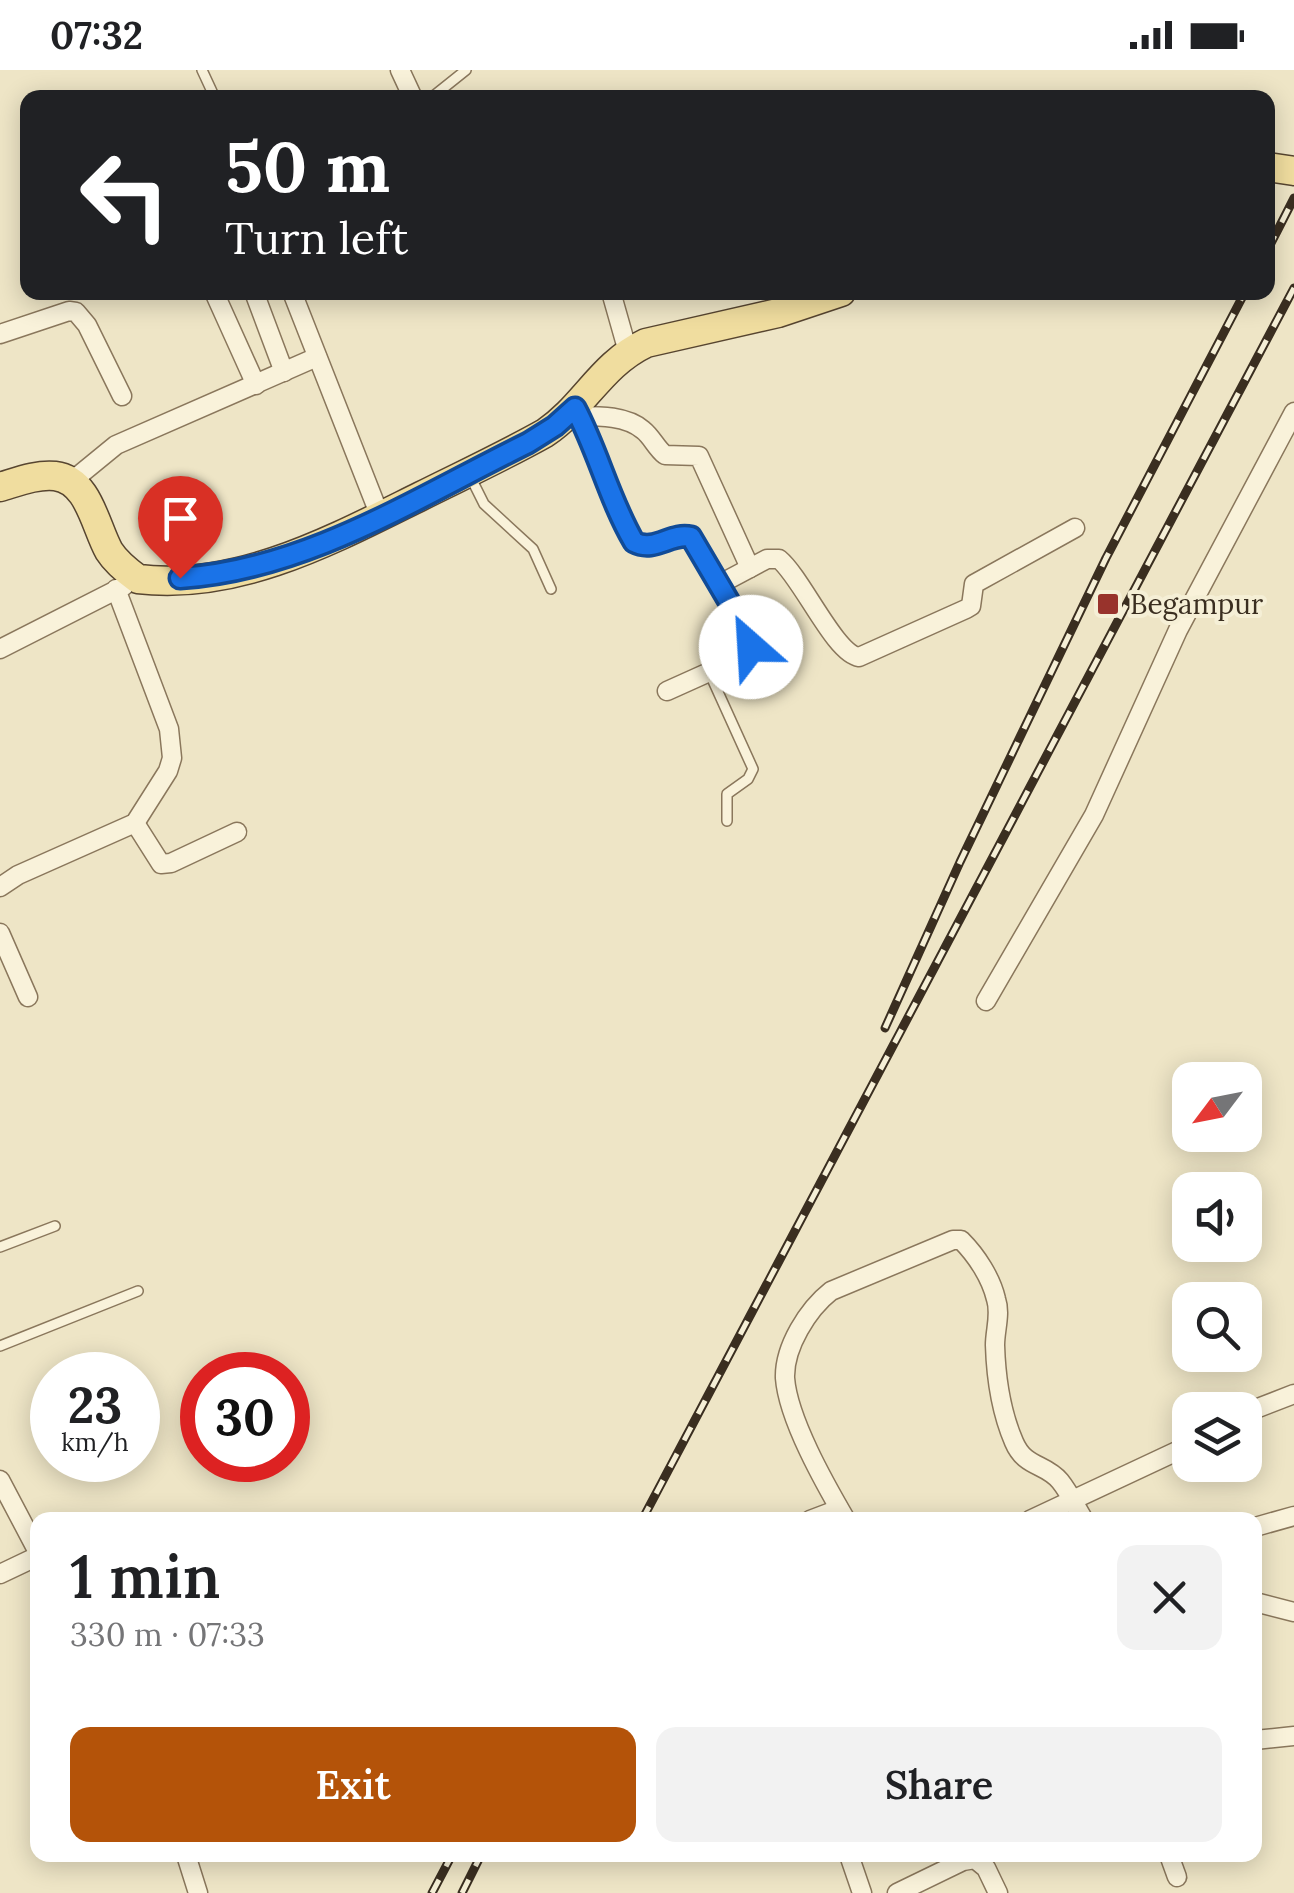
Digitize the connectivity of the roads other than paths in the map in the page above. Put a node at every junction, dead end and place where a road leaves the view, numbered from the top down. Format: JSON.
{"nodes":[{"id":1,"x":466,"y":70,"type":"edge"},
{"id":2,"x":440,"y":90,"type":"edge"},
{"id":3,"x":218,"y":300,"type":"edge"},
{"id":4,"x":257,"y":300,"type":"edge"},
{"id":5,"x":295,"y":300,"type":"edge"},
{"id":6,"x":613,"y":300,"type":"edge"},
{"id":7,"x":817,"y":300,"type":"edge"},
{"id":8,"x":0,"y":334,"type":"edge"},
{"id":9,"x":628,"y":352,"type":"junction"},
{"id":10,"x":316,"y":357,"type":"junction"},
{"id":11,"x":284,"y":372,"type":"junction"},
{"id":12,"x":256,"y":385,"type":"junction"},
{"id":13,"x":122,"y":396,"type":"dead end"},
{"id":14,"x":577,"y":412,"type":"junction"},
{"id":15,"x":1294,"y":412,"type":"edge"},
{"id":16,"x":468,"y":472,"type":"junction"},
{"id":17,"x":72,"y":481,"type":"junction"},
{"id":18,"x":0,"y":486,"type":"edge"},
{"id":19,"x":380,"y":516,"type":"junction"},
{"id":20,"x":1075,"y":528,"type":"dead end"},
{"id":21,"x":750,"y":568,"type":"junction"},
{"id":22,"x":127,"y":584,"type":"junction"},
{"id":23,"x":720,"y":584,"type":"junction"},
{"id":24,"x":550,"y":589,"type":"dead end"},
{"id":25,"x":0,"y":649,"type":"edge"},
{"id":26,"x":710,"y":672,"type":"junction"},
{"id":27,"x":667,"y":691,"type":"dead end"},
{"id":28,"x":727,"y":821,"type":"dead end"},
{"id":29,"x":135,"y":823,"type":"junction"},
{"id":30,"x":237,"y":832,"type":"dead end"},
{"id":31,"x":0,"y":887,"type":"edge"},
{"id":32,"x":0,"y":933,"type":"edge"},
{"id":33,"x":28,"y":997,"type":"dead end"},
{"id":34,"x":986,"y":1001,"type":"dead end"},
{"id":35,"x":55,"y":1226,"type":"dead end"},
{"id":36,"x":0,"y":1247,"type":"edge"},
{"id":37,"x":138,"y":1291,"type":"dead end"},
{"id":38,"x":0,"y":1346,"type":"edge"},
{"id":39,"x":1294,"y":1394,"type":"edge"},
{"id":40,"x":1262,"y":1406,"type":"edge"},
{"id":41,"x":1172,"y":1455,"type":"edge"},
{"id":42,"x":0,"y":1480,"type":"edge"},
{"id":43,"x":1073,"y":1502,"type":"junction"},
{"id":44,"x":841,"y":1512,"type":"edge"},
{"id":45,"x":1049,"y":1512,"type":"edge"},
{"id":46,"x":1079,"y":1512,"type":"edge"},
{"id":47,"x":1294,"y":1516,"type":"edge"},
{"id":48,"x":1262,"y":1525,"type":"edge"},
{"id":49,"x":30,"y":1538,"type":"edge"},
{"id":50,"x":30,"y":1558,"type":"edge"},
{"id":51,"x":0,"y":1574,"type":"edge"},
{"id":52,"x":1262,"y":1604,"type":"edge"},
{"id":53,"x":1294,"y":1612,"type":"edge"},
{"id":54,"x":1294,"y":1736,"type":"edge"},
{"id":55,"x":1262,"y":1739,"type":"edge"},
{"id":56,"x":188,"y":1862,"type":"edge"},
{"id":57,"x":851,"y":1862,"type":"edge"},
{"id":58,"x":964,"y":1862,"type":"edge"},
{"id":59,"x":982,"y":1862,"type":"edge"},
{"id":60,"x":1172,"y":1862,"type":"edge"},
{"id":61,"x":1177,"y":1876,"type":"dead end"},
{"id":62,"x":198,"y":1893,"type":"edge"},
{"id":63,"x":862,"y":1893,"type":"edge"},
{"id":64,"x":897,"y":1893,"type":"edge"},
{"id":65,"x":998,"y":1893,"type":"edge"}],
"edges":[{"from":1,"to":2,"type":"lane"},
{"from":3,"to":12,"type":"street"},
{"from":4,"to":11,"type":"street"},
{"from":5,"to":10,"type":"street"},
{"from":6,"to":9,"type":"street"},
{"from":7,"to":9,"type":"main road"},
{"from":8,"to":13,"type":"street"},
{"from":9,"to":14,"type":"main road"},
{"from":10,"to":11,"type":"street"},
{"from":10,"to":19,"type":"street"},
{"from":11,"to":12,"type":"street"},
{"from":12,"to":17,"type":"street"},
{"from":14,"to":16,"type":"main road"},
{"from":14,"to":21,"type":"street"},
{"from":14,"to":23,"type":"street"},
{"from":15,"to":34,"type":"street"},
{"from":16,"to":19,"type":"main road"},
{"from":16,"to":24,"type":"lane"},
{"from":17,"to":18,"type":"main road"},
{"from":17,"to":22,"type":"main road"},
{"from":19,"to":22,"type":"main road"},
{"from":20,"to":21,"type":"street"},
{"from":21,"to":23,"type":"street"},
{"from":22,"to":25,"type":"street"},
{"from":22,"to":29,"type":"street"},
{"from":23,"to":26,"type":"street"},
{"from":26,"to":27,"type":"street"},
{"from":26,"to":28,"type":"lane"},
{"from":29,"to":30,"type":"street"},
{"from":29,"to":31,"type":"street"},
{"from":32,"to":33,"type":"street"},
{"from":35,"to":36,"type":"lane"},
{"from":37,"to":38,"type":"lane"},
{"from":39,"to":40,"type":"street"},
{"from":41,"to":43,"type":"street"},
{"from":42,"to":49,"type":"street"},
{"from":43,"to":44,"type":"street"},
{"from":43,"to":45,"type":"street"},
{"from":43,"to":46,"type":"street"},
{"from":47,"to":48,"type":"street"},
{"from":50,"to":51,"type":"street"},
{"from":52,"to":53,"type":"street"},
{"from":54,"to":55,"type":"street"},
{"from":56,"to":62,"type":"street"},
{"from":57,"to":63,"type":"street"},
{"from":58,"to":64,"type":"street"},
{"from":59,"to":65,"type":"street"},
{"from":60,"to":61,"type":"street"}]}
